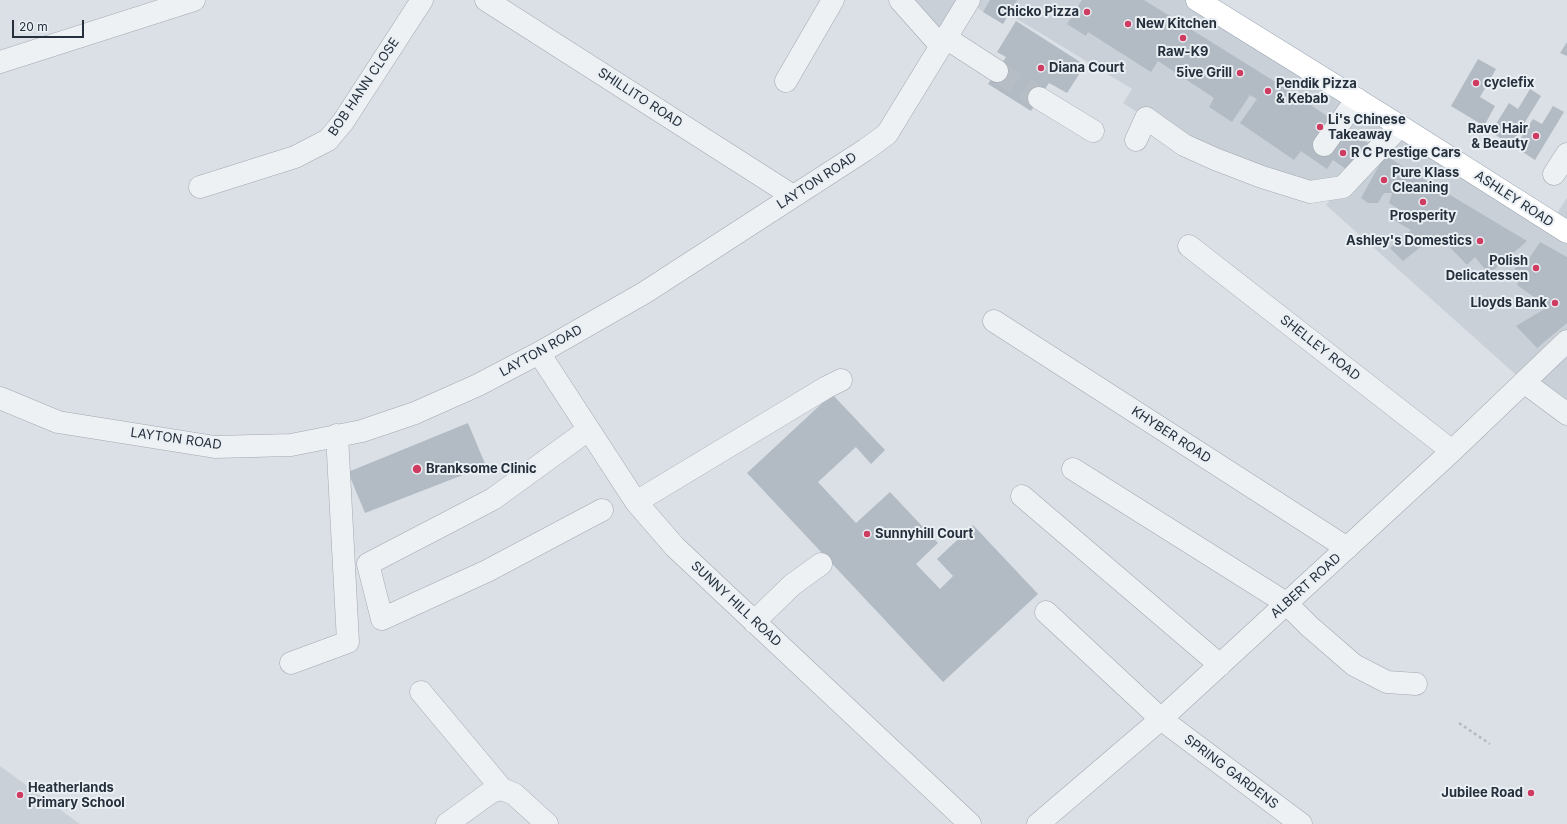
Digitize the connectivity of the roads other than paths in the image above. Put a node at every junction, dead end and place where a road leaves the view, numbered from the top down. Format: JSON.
{"nodes":[{"id":1,"x":194,"y":0,"type":"edge"},
{"id":2,"x":422,"y":0,"type":"edge"},
{"id":3,"x":486,"y":0,"type":"edge"},
{"id":4,"x":833,"y":0,"type":"edge"},
{"id":5,"x":900,"y":0,"type":"edge"},
{"id":6,"x":969,"y":0,"type":"edge"},
{"id":7,"x":1197,"y":0,"type":"edge"},
{"id":8,"x":943,"y":42,"type":"junction"},
{"id":9,"x":0,"y":62,"type":"edge"},
{"id":10,"x":997,"y":71,"type":"tunnel mouth"},
{"id":11,"x":786,"y":81,"type":"dead end"},
{"id":12,"x":1039,"y":98,"type":"tunnel mouth"},
{"id":13,"x":1357,"y":99,"type":"junction"},
{"id":14,"x":1400,"y":126,"type":"junction"},
{"id":15,"x":1093,"y":131,"type":"dead end"},
{"id":16,"x":1136,"y":140,"type":"dead end"},
{"id":17,"x":1324,"y":144,"type":"dead end"},
{"id":18,"x":1567,"y":154,"type":"edge"},
{"id":19,"x":1554,"y":174,"type":"dead end"},
{"id":20,"x":200,"y":187,"type":"dead end"},
{"id":21,"x":793,"y":196,"type":"junction"},
{"id":22,"x":1567,"y":232,"type":"edge"},
{"id":23,"x":1189,"y":246,"type":"dead end"},
{"id":24,"x":994,"y":321,"type":"dead end"},
{"id":25,"x":1567,"y":341,"type":"edge"},
{"id":26,"x":539,"y":353,"type":"junction"},
{"id":27,"x":841,"y":380,"type":"dead end"},
{"id":28,"x":1524,"y":382,"type":"junction"},
{"id":29,"x":0,"y":398,"type":"edge"},
{"id":30,"x":1567,"y":414,"type":"edge"},
{"id":31,"x":588,"y":430,"type":"junction"},
{"id":32,"x":337,"y":436,"type":"junction"},
{"id":33,"x":1452,"y":451,"type":"junction"},
{"id":34,"x":1073,"y":469,"type":"dead end"},
{"id":35,"x":1022,"y":496,"type":"dead end"},
{"id":36,"x":636,"y":502,"type":"junction"},
{"id":37,"x":602,"y":510,"type":"dead end"},
{"id":38,"x":1347,"y":548,"type":"junction"},
{"id":39,"x":821,"y":564,"type":"dead end"},
{"id":40,"x":1286,"y":603,"type":"junction"},
{"id":41,"x":1046,"y":612,"type":"dead end"},
{"id":42,"x":754,"y":622,"type":"junction"},
{"id":43,"x":291,"y":663,"type":"dead end"},
{"id":44,"x":1220,"y":665,"type":"junction"},
{"id":45,"x":1416,"y":684,"type":"dead end"},
{"id":46,"x":421,"y":692,"type":"dead end"},
{"id":47,"x":1161,"y":719,"type":"junction"},
{"id":48,"x":502,"y":789,"type":"junction"},
{"id":49,"x":447,"y":824,"type":"edge"},
{"id":50,"x":547,"y":824,"type":"edge"},
{"id":51,"x":970,"y":824,"type":"edge"},
{"id":52,"x":1038,"y":824,"type":"edge"},
{"id":53,"x":1301,"y":824,"type":"edge"}],
"edges":[{"from":1,"to":9,"type":"street"},
{"from":2,"to":20,"type":"street","name":"BOB HANN CLOSE"},
{"from":3,"to":21,"type":"street","name":"SHILLITO ROAD"},
{"from":4,"to":11,"type":"street"},
{"from":5,"to":8,"type":"street"},
{"from":6,"to":8,"type":"street","name":"LAYTON ROAD"},
{"from":7,"to":13,"type":"main road","name":"ASHLEY ROAD"},
{"from":8,"to":10,"type":"street"},
{"from":8,"to":21,"type":"street","name":"LAYTON ROAD"},
{"from":12,"to":15,"type":"street"},
{"from":13,"to":14,"type":"main road","name":"ASHLEY ROAD"},
{"from":13,"to":17,"type":"street"},
{"from":14,"to":16,"type":"street"},
{"from":14,"to":22,"type":"main road","name":"ASHLEY ROAD"},
{"from":18,"to":19,"type":"street"},
{"from":21,"to":26,"type":"street","name":"LAYTON ROAD"},
{"from":23,"to":33,"type":"street","name":"SHELLEY ROAD"},
{"from":24,"to":38,"type":"street","name":"KHYBER ROAD"},
{"from":25,"to":28,"type":"street","name":"ALBERT ROAD"},
{"from":26,"to":31,"type":"street","name":"SUNNY HILL ROAD"},
{"from":26,"to":32,"type":"street","name":"LAYTON ROAD"},
{"from":27,"to":36,"type":"street"},
{"from":28,"to":30,"type":"street"},
{"from":28,"to":33,"type":"street","name":"ALBERT ROAD"},
{"from":29,"to":32,"type":"street","name":"LAYTON ROAD"},
{"from":31,"to":36,"type":"street","name":"SUNNY HILL ROAD"},
{"from":31,"to":37,"type":"street"},
{"from":32,"to":43,"type":"street"},
{"from":33,"to":38,"type":"street","name":"ALBERT ROAD"},
{"from":34,"to":40,"type":"street"},
{"from":35,"to":44,"type":"street"},
{"from":36,"to":42,"type":"street","name":"SUNNY HILL ROAD"},
{"from":38,"to":40,"type":"street","name":"ALBERT ROAD"},
{"from":39,"to":42,"type":"street"},
{"from":40,"to":44,"type":"street","name":"ALBERT ROAD"},
{"from":40,"to":45,"type":"street"},
{"from":41,"to":47,"type":"street","name":"SPRING GARDENS"},
{"from":42,"to":51,"type":"street","name":"SUNNY HILL ROAD"},
{"from":44,"to":47,"type":"street","name":"ALBERT ROAD"},
{"from":46,"to":48,"type":"street"},
{"from":47,"to":52,"type":"street","name":"ALBERT ROAD"},
{"from":47,"to":53,"type":"street","name":"SPRING GARDENS"},
{"from":48,"to":49,"type":"street"},
{"from":48,"to":50,"type":"street"}]}
